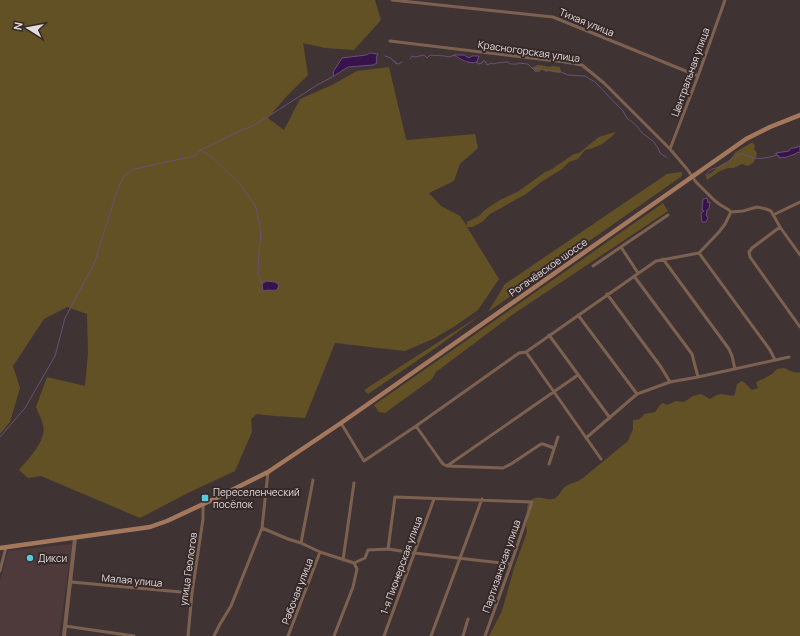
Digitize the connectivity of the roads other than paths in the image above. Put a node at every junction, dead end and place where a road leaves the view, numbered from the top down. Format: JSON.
{"nodes":[{"id":1,"x":392,"y":0,"type":"edge"},
{"id":2,"x":725,"y":0,"type":"edge"},
{"id":3,"x":390,"y":41,"type":"dead end"},
{"id":4,"x":698,"y":76,"type":"junction"},
{"id":5,"x":800,"y":115,"type":"edge"},
{"id":6,"x":670,"y":149,"type":"junction"},
{"id":7,"x":692,"y":177,"type":"junction"},
{"id":8,"x":800,"y":202,"type":"edge"},
{"id":9,"x":731,"y":212,"type":"junction"},
{"id":10,"x":668,"y":215,"type":"dead end"},
{"id":11,"x":773,"y":215,"type":"junction"},
{"id":12,"x":780,"y":227,"type":"junction"},
{"id":13,"x":621,"y":247,"type":"junction"},
{"id":14,"x":699,"y":253,"type":"junction"},
{"id":15,"x":800,"y":255,"type":"edge"},
{"id":16,"x":663,"y":259,"type":"junction"},
{"id":17,"x":593,"y":266,"type":"dead end"},
{"id":18,"x":638,"y":273,"type":"junction"},
{"id":19,"x":634,"y":276,"type":"junction"},
{"id":20,"x":607,"y":294,"type":"junction"},
{"id":21,"x":578,"y":315,"type":"junction"},
{"id":22,"x":800,"y":326,"type":"edge"},
{"id":23,"x":550,"y":335,"type":"junction"},
{"id":24,"x":526,"y":352,"type":"junction"},
{"id":25,"x":789,"y":357,"type":"dead end"},
{"id":26,"x":775,"y":360,"type":"junction"},
{"id":27,"x":735,"y":369,"type":"junction"},
{"id":28,"x":578,"y":375,"type":"junction"},
{"id":29,"x":698,"y":377,"type":"junction"},
{"id":30,"x":670,"y":382,"type":"junction"},
{"id":31,"x":554,"y":392,"type":"junction"},
{"id":32,"x":637,"y":394,"type":"junction"},
{"id":33,"x":610,"y":418,"type":"junction"},
{"id":34,"x":341,"y":423,"type":"junction"},
{"id":35,"x":416,"y":426,"type":"junction"},
{"id":36,"x":558,"y":437,"type":"dead end"},
{"id":37,"x":586,"y":438,"type":"junction"},
{"id":38,"x":554,"y":448,"type":"junction"},
{"id":39,"x":601,"y":459,"type":"dead end"},
{"id":40,"x":549,"y":464,"type":"dead end"},
{"id":41,"x":448,"y":466,"type":"junction"},
{"id":42,"x":268,"y":472,"type":"junction"},
{"id":43,"x":313,"y":480,"type":"dead end"},
{"id":44,"x":354,"y":483,"type":"dead end"},
{"id":45,"x":434,"y":499,"type":"junction"},
{"id":46,"x":482,"y":499,"type":"junction"},
{"id":47,"x":203,"y":504,"type":"junction"},
{"id":48,"x":262,"y":528,"type":"junction"},
{"id":49,"x":75,"y":538,"type":"junction"},
{"id":50,"x":301,"y":543,"type":"junction"},
{"id":51,"x":6,"y":547,"type":"junction"},
{"id":52,"x":0,"y":548,"type":"edge"},
{"id":53,"x":388,"y":549,"type":"junction"},
{"id":54,"x":320,"y":552,"type":"junction"},
{"id":55,"x":414,"y":553,"type":"junction"},
{"id":56,"x":461,"y":558,"type":"junction"},
{"id":57,"x":343,"y":560,"type":"junction"},
{"id":58,"x":354,"y":563,"type":"junction"},
{"id":59,"x":511,"y":564,"type":"junction"},
{"id":60,"x":0,"y":571,"type":"edge"},
{"id":61,"x":71,"y":582,"type":"junction"},
{"id":62,"x":192,"y":593,"type":"junction"},
{"id":63,"x":468,"y":619,"type":"dead end"},
{"id":64,"x":65,"y":626,"type":"junction"},
{"id":65,"x":64,"y":636,"type":"edge"},
{"id":66,"x":134,"y":636,"type":"edge"},
{"id":67,"x":188,"y":636,"type":"edge"},
{"id":68,"x":214,"y":636,"type":"edge"},
{"id":69,"x":288,"y":636,"type":"edge"},
{"id":70,"x":334,"y":636,"type":"edge"},
{"id":71,"x":384,"y":636,"type":"edge"},
{"id":72,"x":431,"y":636,"type":"edge"},
{"id":73,"x":463,"y":636,"type":"edge"},
{"id":74,"x":485,"y":636,"type":"edge"}],
"edges":[{"from":1,"to":4,"type":"street","name":"Тихая улица"},
{"from":2,"to":4,"type":"street","name":"Центральная улица"},
{"from":3,"to":6,"type":"street","name":"Красногорская улица"},
{"from":4,"to":6,"type":"street","name":"Центральная улица"},
{"from":5,"to":7,"type":"main road","name":"Рогачёвское шоссе"},
{"from":6,"to":7,"type":"street","name":"Красногорская улица"},
{"from":7,"to":9,"type":"street","name":"Красногорская улица"},
{"from":7,"to":34,"type":"main road","name":"Рогачёвское шоссе"},
{"from":8,"to":11,"type":"street"},
{"from":9,"to":11,"type":"street"},
{"from":9,"to":14,"type":"street"},
{"from":10,"to":13,"type":"street"},
{"from":11,"to":12,"type":"street"},
{"from":12,"to":15,"type":"street"},
{"from":12,"to":22,"type":"street"},
{"from":13,"to":17,"type":"street"},
{"from":13,"to":18,"type":"street"},
{"from":14,"to":16,"type":"street"},
{"from":14,"to":26,"type":"street"},
{"from":16,"to":18,"type":"street"},
{"from":16,"to":27,"type":"street"},
{"from":18,"to":19,"type":"street"},
{"from":19,"to":20,"type":"street"},
{"from":19,"to":29,"type":"street"},
{"from":20,"to":21,"type":"street"},
{"from":20,"to":30,"type":"street"},
{"from":21,"to":23,"type":"street"},
{"from":21,"to":32,"type":"street"},
{"from":23,"to":24,"type":"street"},
{"from":23,"to":28,"type":"street"},
{"from":24,"to":31,"type":"street"},
{"from":24,"to":35,"type":"street"},
{"from":25,"to":26,"type":"street"},
{"from":26,"to":27,"type":"street"},
{"from":27,"to":29,"type":"street"},
{"from":28,"to":31,"type":"street"},
{"from":28,"to":33,"type":"street"},
{"from":29,"to":30,"type":"street"},
{"from":30,"to":32,"type":"street"},
{"from":31,"to":37,"type":"street"},
{"from":31,"to":41,"type":"street"},
{"from":32,"to":33,"type":"street"},
{"from":33,"to":37,"type":"street"},
{"from":34,"to":35,"type":"street"},
{"from":34,"to":42,"type":"main road","name":"Рогачёвское шоссе"},
{"from":35,"to":41,"type":"street"},
{"from":36,"to":38,"type":"street"},
{"from":37,"to":39,"type":"street"},
{"from":38,"to":40,"type":"street"},
{"from":38,"to":41,"type":"street"},
{"from":42,"to":47,"type":"main road","name":"Рогачёвское шоссе"},
{"from":42,"to":48,"type":"street"},
{"from":43,"to":50,"type":"street"},
{"from":44,"to":57,"type":"street"},
{"from":45,"to":46,"type":"street"},
{"from":45,"to":53,"type":"street"},
{"from":45,"to":55,"type":"street","name":"1-я Пионерская улица"},
{"from":46,"to":56,"type":"street"},
{"from":46,"to":59,"type":"street","name":"Партизанская улица"},
{"from":47,"to":49,"type":"main road","name":"Рогачёвское шоссе"},
{"from":47,"to":62,"type":"street","name":"улица Геологов"},
{"from":48,"to":50,"type":"street"},
{"from":48,"to":68,"type":"street"},
{"from":49,"to":51,"type":"main road","name":"Рогачёвское шоссе"},
{"from":49,"to":61,"type":"street"},
{"from":50,"to":54,"type":"street"},
{"from":51,"to":52,"type":"main road","name":"Рогачёвское шоссе"},
{"from":51,"to":60,"type":"street"},
{"from":53,"to":55,"type":"street"},
{"from":53,"to":58,"type":"street"},
{"from":54,"to":57,"type":"street"},
{"from":54,"to":69,"type":"street","name":"Рабочая улица"},
{"from":55,"to":56,"type":"street"},
{"from":55,"to":71,"type":"street","name":"1-я Пионерская улица"},
{"from":56,"to":59,"type":"street"},
{"from":56,"to":72,"type":"street"},
{"from":57,"to":58,"type":"street"},
{"from":58,"to":70,"type":"street"},
{"from":59,"to":74,"type":"street","name":"Партизанская улица"},
{"from":61,"to":62,"type":"street","name":"Малая улица"},
{"from":61,"to":64,"type":"street"},
{"from":62,"to":67,"type":"street","name":"улица Геологов"},
{"from":63,"to":73,"type":"street"},
{"from":64,"to":65,"type":"street"},
{"from":64,"to":66,"type":"street"}]}
